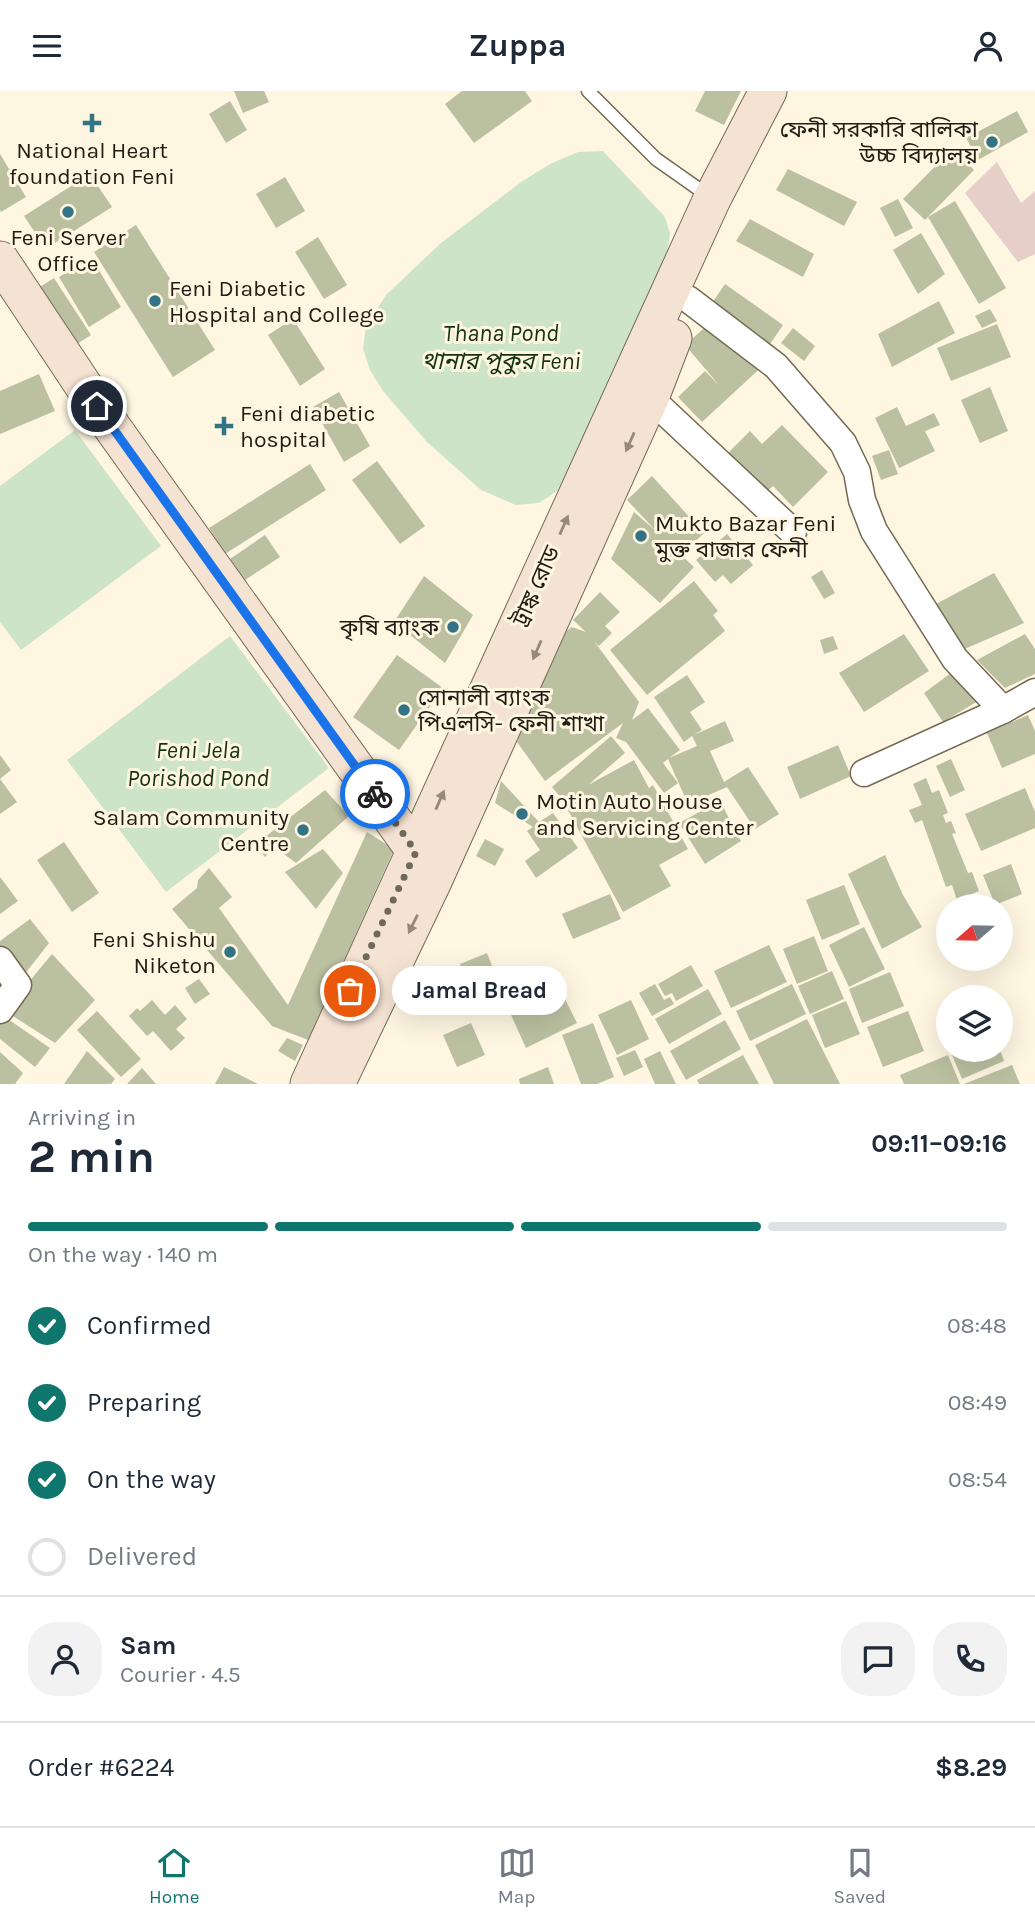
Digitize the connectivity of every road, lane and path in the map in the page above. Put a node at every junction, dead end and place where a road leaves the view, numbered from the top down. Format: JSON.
{"nodes":[{"id":1,"x":588,"y":91,"type":"edge"},
{"id":2,"x":768,"y":91,"type":"edge"},
{"id":3,"x":791,"y":91,"type":"edge"},
{"id":4,"x":716,"y":201,"type":"junction"},
{"id":5,"x":0,"y":260,"type":"edge"},
{"id":6,"x":688,"y":299,"type":"junction"},
{"id":7,"x":650,"y":398,"type":"junction"},
{"id":8,"x":793,"y":531,"type":"dead end"},
{"id":9,"x":1035,"y":692,"type":"edge"},
{"id":10,"x":1003,"y":710,"type":"junction"},
{"id":11,"x":864,"y":773,"type":"dead end"},
{"id":12,"x":425,"y":865,"type":"junction"},
{"id":13,"x":0,"y":960,"type":"edge"},
{"id":14,"x":0,"y":1010,"type":"edge"},
{"id":15,"x":309,"y":1084,"type":"edge"},
{"id":16,"x":337,"y":1084,"type":"edge"}],
"edges":[{"from":1,"to":4,"type":"lane"},
{"from":2,"to":4,"type":"main road","name":"ট্রাঙ্ক রোড"},
{"from":3,"to":6,"type":"main road","name":"ট্রাঙ্ক রোড"},
{"from":12,"to":4,"type":"main road","name":"ট্রাঙ্ক রোড","one_way":true},
{"from":5,"to":12,"type":"main road"},
{"from":6,"to":7,"type":"main road","name":"ট্রাঙ্ক রোড"},
{"from":6,"to":10,"type":"street"},
{"from":7,"to":8,"type":"street"},
{"from":7,"to":12,"type":"main road","name":"ট্রাঙ্ক রোড","one_way":true},
{"from":9,"to":10,"type":"street"},
{"from":10,"to":11,"type":"street"},
{"from":12,"to":15,"type":"main road","name":"ট্রাঙ্ক রোড"},
{"from":12,"to":16,"type":"main road","name":"ট্রাঙ্ক রোড","one_way":true},
{"from":13,"to":14,"type":"street"}]}
